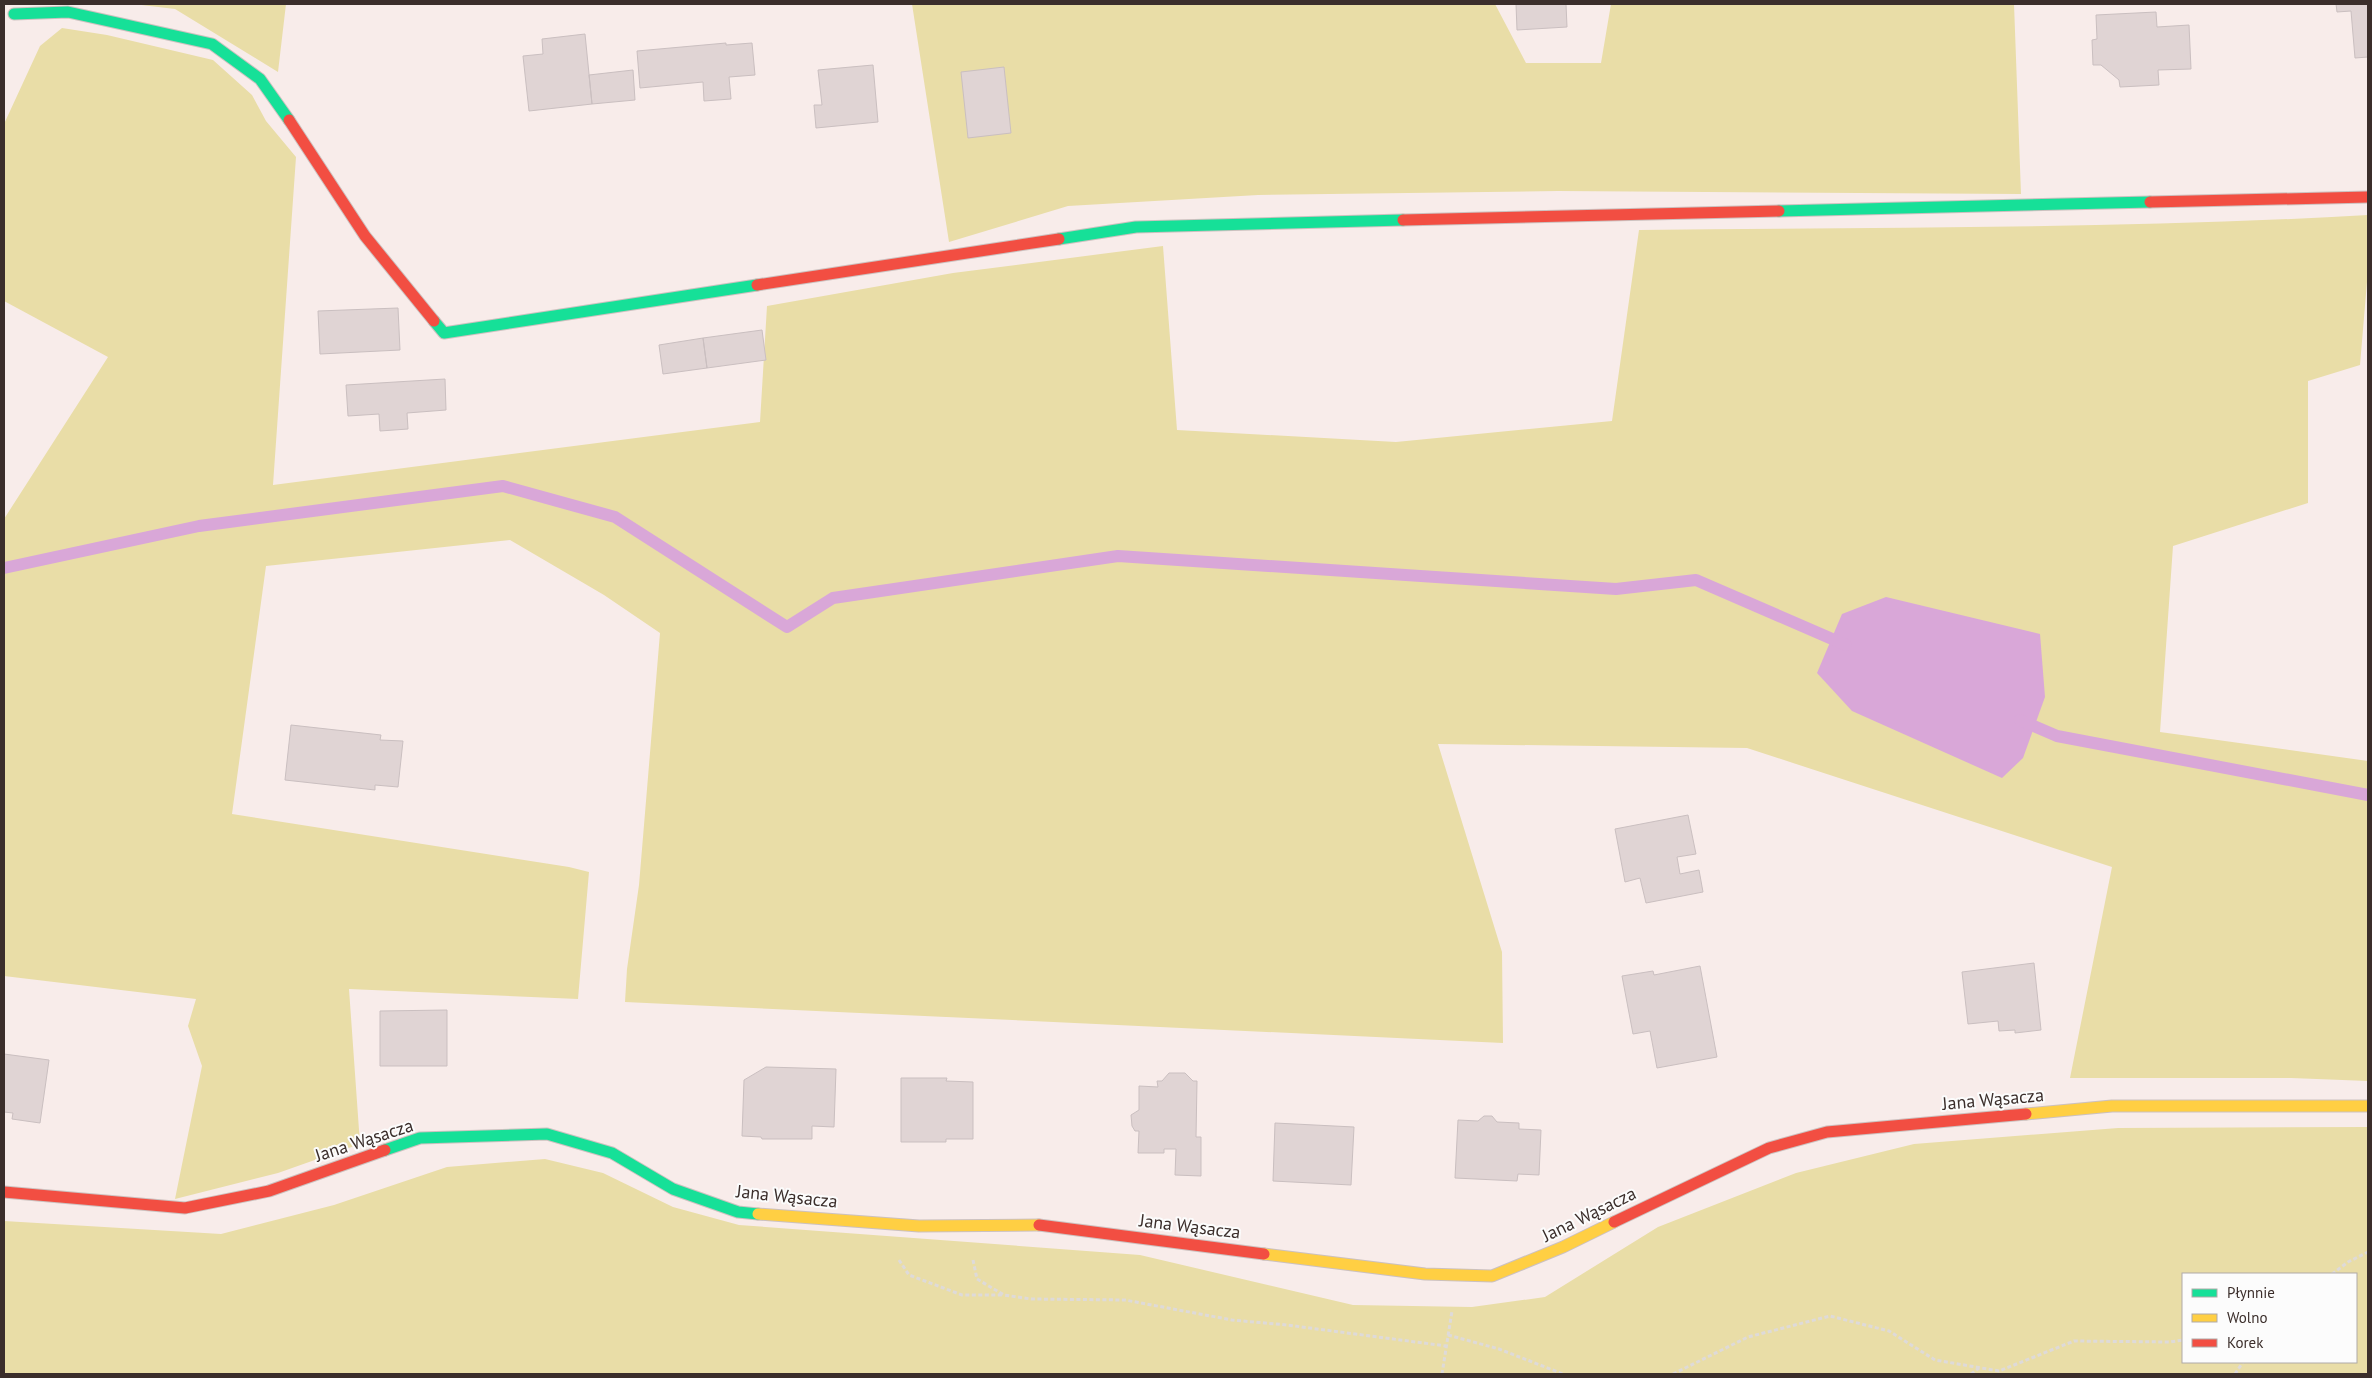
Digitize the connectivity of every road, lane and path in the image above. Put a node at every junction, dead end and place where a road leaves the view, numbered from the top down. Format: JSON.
{"nodes":[{"id":1,"x":14,"y":14,"type":"dead end"},
{"id":2,"x":2368,"y":197,"type":"edge"},
{"id":3,"x":2368,"y":1106,"type":"edge"},
{"id":4,"x":4,"y":1192,"type":"edge"},
{"id":5,"x":892,"y":1224,"type":"junction"},
{"id":6,"x":963,"y":1225,"type":"junction"},
{"id":7,"x":2368,"y":1252,"type":"edge"},
{"id":8,"x":2334,"y":1273,"type":"edge"},
{"id":9,"x":1455,"y":1275,"type":"junction"},
{"id":10,"x":1004,"y":1295,"type":"junction"},
{"id":11,"x":1448,"y":1335,"type":"junction"},
{"id":12,"x":2182,"y":1340,"type":"edge"},
{"id":13,"x":1446,"y":1346,"type":"junction"},
{"id":14,"x":2242,"y":1363,"type":"edge"},
{"id":15,"x":1979,"y":1368,"type":"junction"},
{"id":16,"x":1442,"y":1374,"type":"edge"},
{"id":17,"x":1563,"y":1374,"type":"edge"},
{"id":18,"x":1673,"y":1374,"type":"edge"},
{"id":19,"x":1970,"y":1374,"type":"edge"},
{"id":20,"x":2235,"y":1374,"type":"edge"}],
"edges":[{"from":1,"to":2,"type":"street"},
{"from":3,"to":9,"type":"street","name":"Jana Wąsacza"},
{"from":4,"to":5,"type":"street","name":"Jana Wąsacza"},
{"from":5,"to":6,"type":"street","name":"Jana Wąsacza"},
{"from":5,"to":10,"type":"path"},
{"from":6,"to":9,"type":"street","name":"Jana Wąsacza"},
{"from":6,"to":10,"type":"path"},
{"from":7,"to":8,"type":"path"},
{"from":9,"to":11,"type":"path"},
{"from":10,"to":13,"type":"path"},
{"from":11,"to":13,"type":"path"},
{"from":11,"to":17,"type":"path"},
{"from":12,"to":15,"type":"path"},
{"from":13,"to":16,"type":"path"},
{"from":14,"to":20,"type":"path"},
{"from":15,"to":18,"type":"path"},
{"from":15,"to":19,"type":"path"}]}
